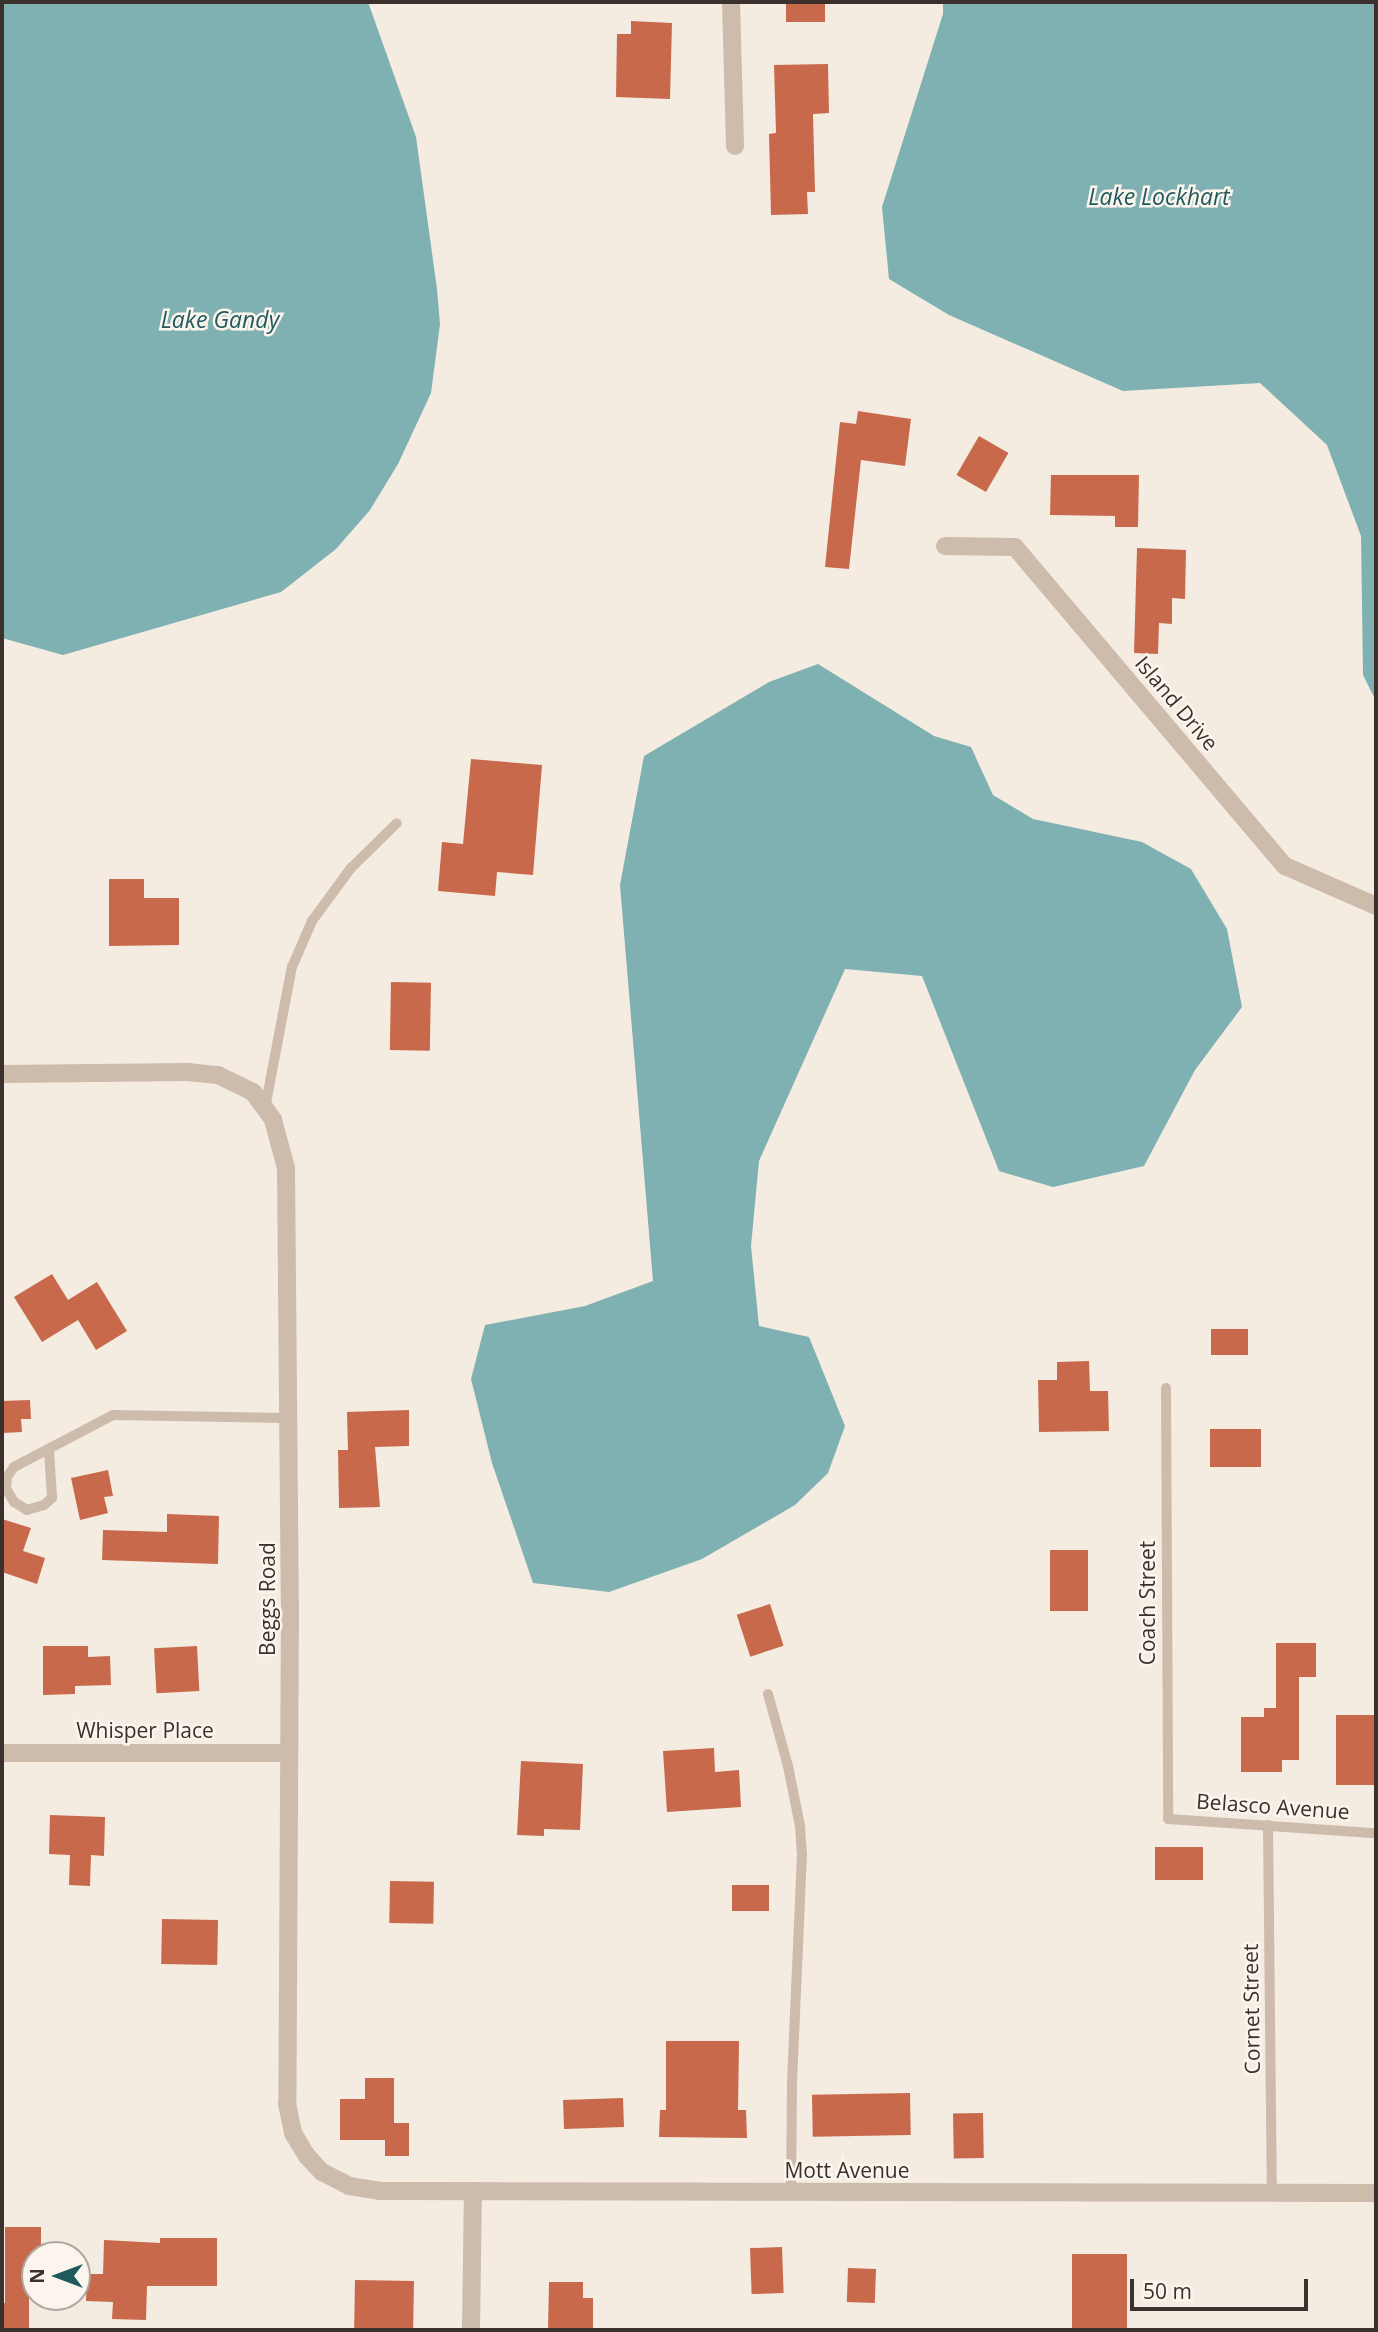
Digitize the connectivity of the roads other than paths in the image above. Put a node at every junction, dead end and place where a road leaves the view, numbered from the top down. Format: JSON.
{"nodes":[{"id":1,"x":731,"y":2,"type":"edge"},
{"id":2,"x":735,"y":146,"type":"dead end"},
{"id":3,"x":945,"y":546,"type":"dead end"},
{"id":4,"x":397,"y":823,"type":"dead end"},
{"id":5,"x":1376,"y":906,"type":"edge"},
{"id":6,"x":2,"y":1074,"type":"edge"},
{"id":7,"x":265,"y":1108,"type":"junction"},
{"id":8,"x":1166,"y":1388,"type":"dead end"},
{"id":9,"x":288,"y":1418,"type":"junction"},
{"id":10,"x":49,"y":1450,"type":"junction"},
{"id":11,"x":768,"y":1694,"type":"dead end"},
{"id":12,"x":288,"y":1753,"type":"junction"},
{"id":13,"x":2,"y":1754,"type":"edge"},
{"id":14,"x":1168,"y":1818,"type":"joint"},
{"id":15,"x":1268,"y":1825,"type":"junction"},
{"id":16,"x":1376,"y":1833,"type":"edge"},
{"id":17,"x":322,"y":2172,"type":"joint"},
{"id":18,"x":473,"y":2191,"type":"junction"},
{"id":19,"x":1272,"y":2192,"type":"junction"},
{"id":20,"x":791,"y":2193,"type":"junction"},
{"id":21,"x":1376,"y":2193,"type":"edge"},
{"id":22,"x":471,"y":2330,"type":"edge"}],
"edges":[{"from":1,"to":2,"type":"street"},
{"from":3,"to":5,"type":"street","name":"Island Drive"},
{"from":4,"to":7,"type":"lane"},
{"from":6,"to":7,"type":"street","name":"Beggs Road"},
{"from":7,"to":9,"type":"street","name":"Beggs Road"},
{"from":8,"to":14,"type":"lane","name":"Coach Street"},
{"from":9,"to":10,"type":"lane"},
{"from":9,"to":12,"type":"street","name":"Beggs Road"},
{"from":10,"to":10,"type":"lane"},
{"from":11,"to":20,"type":"lane"},
{"from":12,"to":13,"type":"street","name":"Whisper Place"},
{"from":12,"to":17,"type":"street","name":"Beggs Road"},
{"from":14,"to":15,"type":"lane","name":"Belasco Avenue"},
{"from":15,"to":16,"type":"lane","name":"Belasco Avenue"},
{"from":15,"to":19,"type":"lane","name":"Cornet Street"},
{"from":17,"to":18,"type":"street","name":"Mott Avenue"},
{"from":18,"to":20,"type":"street","name":"Mott Avenue"},
{"from":18,"to":22,"type":"street"},
{"from":19,"to":20,"type":"street","name":"Mott Avenue"},
{"from":19,"to":21,"type":"street","name":"Mott Avenue"}]}
